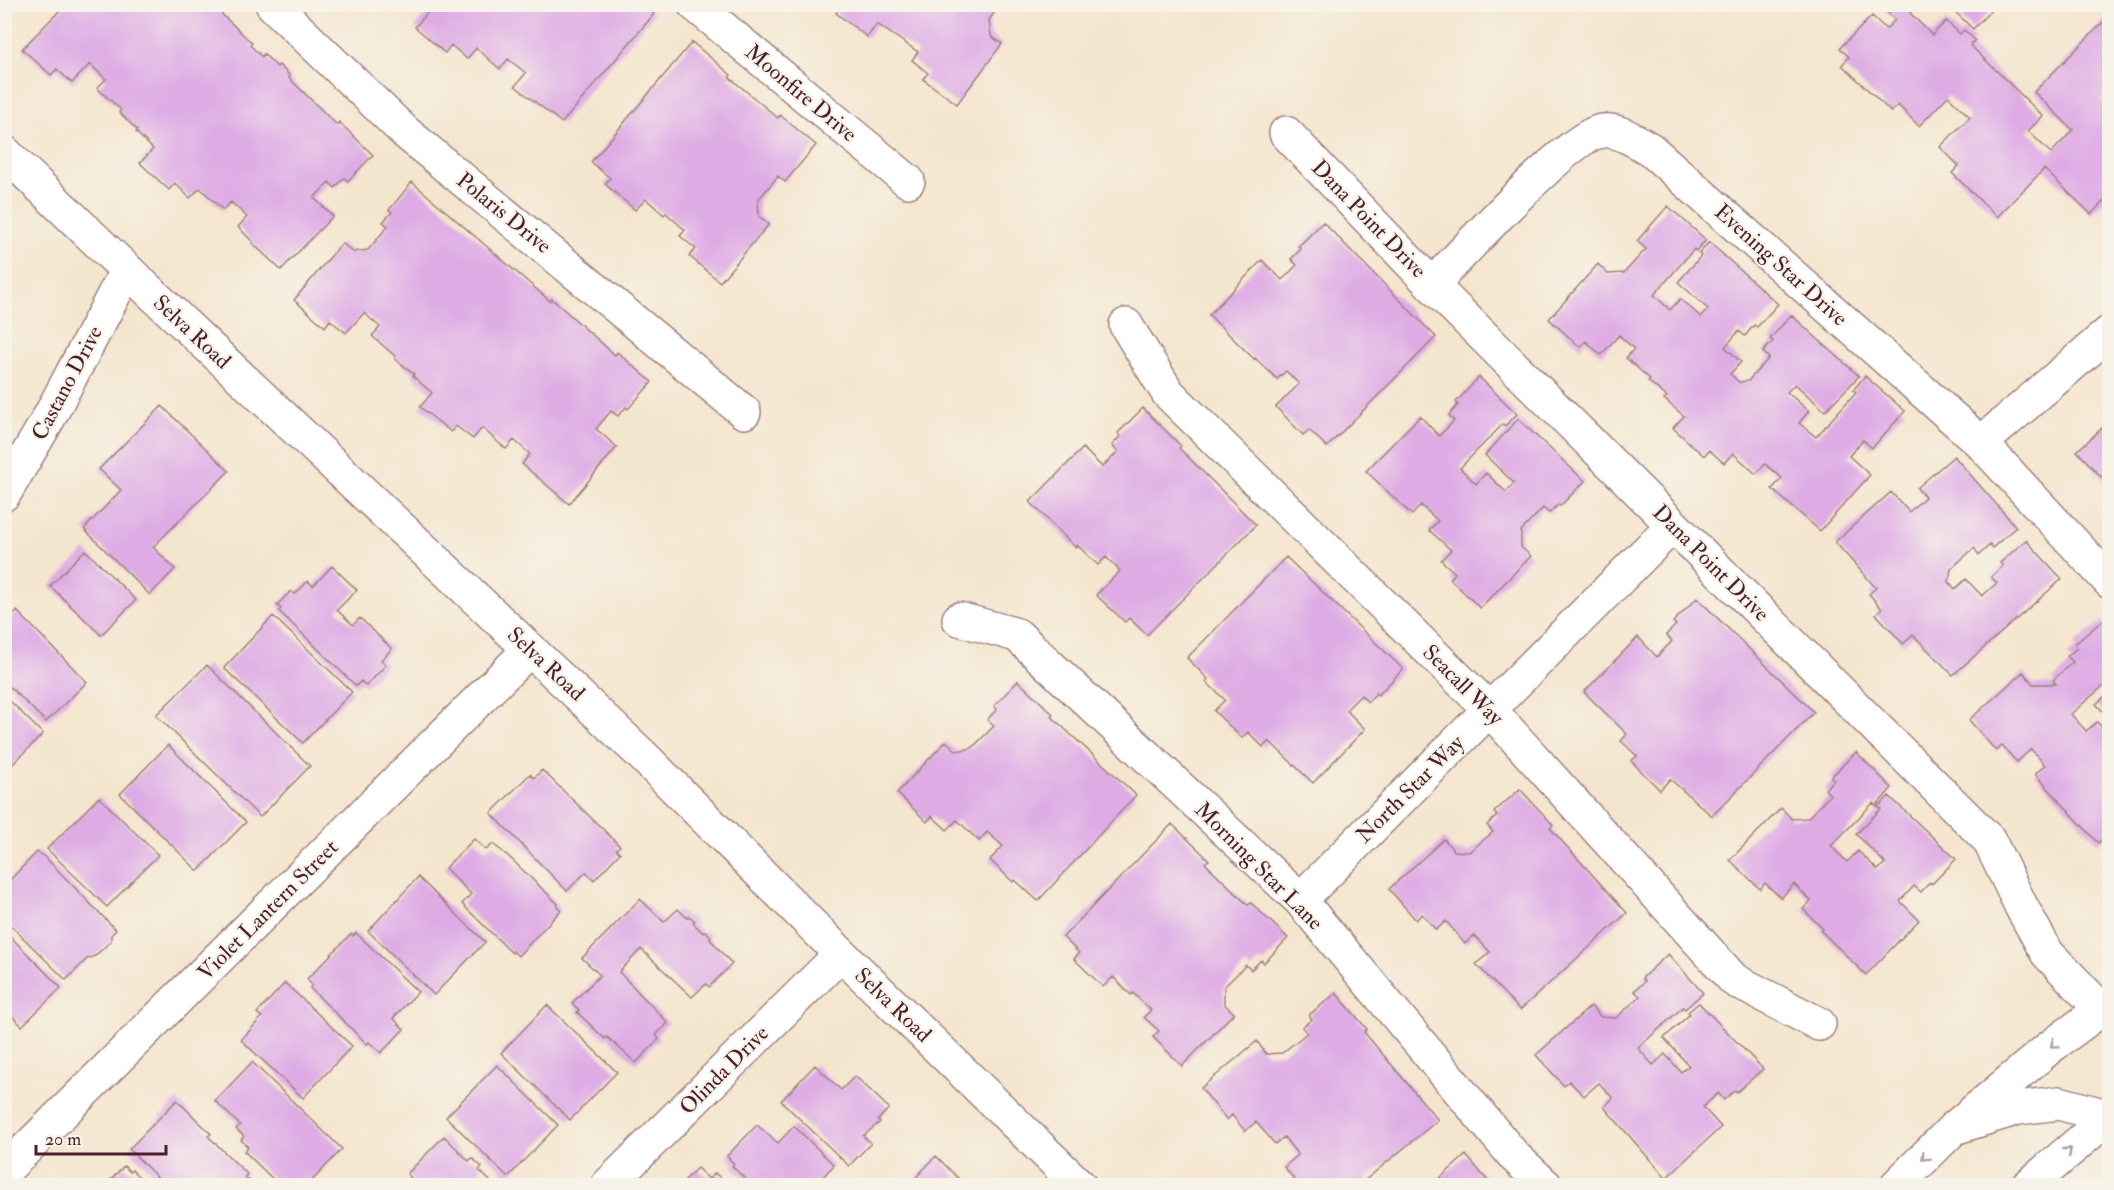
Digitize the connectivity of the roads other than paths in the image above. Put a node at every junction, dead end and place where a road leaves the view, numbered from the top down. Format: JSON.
{"nodes":[{"id":1,"x":272,"y":4,"type":"edge"},
{"id":2,"x":694,"y":4,"type":"edge"},
{"id":3,"x":1286,"y":133,"type":"dead end"},
{"id":4,"x":4,"y":152,"type":"edge"},
{"id":5,"x":908,"y":181,"type":"dead end"},
{"id":6,"x":127,"y":270,"type":"junction"},
{"id":7,"x":1432,"y":285,"type":"junction"},
{"id":8,"x":1126,"y":325,"type":"dead end"},
{"id":9,"x":2109,"y":332,"type":"edge"},
{"id":10,"x":744,"y":411,"type":"dead end"},
{"id":11,"x":1981,"y":443,"type":"junction"},
{"id":12,"x":4,"y":494,"type":"edge"},
{"id":13,"x":1673,"y":525,"type":"junction"},
{"id":14,"x":2109,"y":582,"type":"edge"},
{"id":15,"x":958,"y":619,"type":"dead end"},
{"id":16,"x":530,"y":649,"type":"junction"},
{"id":17,"x":1489,"y":709,"type":"junction"},
{"id":18,"x":1300,"y":900,"type":"junction"},
{"id":19,"x":841,"y":954,"type":"junction"},
{"id":20,"x":2107,"y":1007,"type":"edge"},
{"id":21,"x":1819,"y":1024,"type":"dead end"},
{"id":22,"x":2109,"y":1117,"type":"edge"},
{"id":23,"x":1954,"y":1128,"type":"junction"},
{"id":24,"x":4,"y":1171,"type":"edge"},
{"id":25,"x":607,"y":1185,"type":"edge"},
{"id":26,"x":1080,"y":1185,"type":"edge"},
{"id":27,"x":1546,"y":1185,"type":"edge"},
{"id":28,"x":1896,"y":1185,"type":"edge"},
{"id":29,"x":2028,"y":1185,"type":"edge"}],
"edges":[{"from":1,"to":10,"type":"street","name":"Polaris Drive"},
{"from":2,"to":5,"type":"street","name":"Moonfire Drive"},
{"from":3,"to":7,"type":"street","name":"Dana Point Drive"},
{"from":4,"to":6,"type":"street","name":"Selva Road"},
{"from":6,"to":12,"type":"street","name":"Castano Drive"},
{"from":6,"to":16,"type":"street","name":"Selva Road"},
{"from":7,"to":11,"type":"street","name":"Evening Star Drive"},
{"from":7,"to":13,"type":"street","name":"Dana Point Drive"},
{"from":8,"to":17,"type":"street","name":"Seacall Way"},
{"from":9,"to":11,"type":"street"},
{"from":11,"to":14,"type":"street","name":"Evening Star Drive"},
{"from":13,"to":17,"type":"street","name":"North Star Way"},
{"from":13,"to":20,"type":"street","name":"Dana Point Drive"},
{"from":15,"to":18,"type":"street","name":"Morning Star Lane"},
{"from":16,"to":19,"type":"street","name":"Selva Road"},
{"from":16,"to":24,"type":"street","name":"Violet Lantern Street"},
{"from":17,"to":18,"type":"street","name":"North Star Way"},
{"from":17,"to":21,"type":"street","name":"Seacall Way"},
{"from":18,"to":27,"type":"street","name":"Morning Star Lane"},
{"from":19,"to":25,"type":"street","name":"Olinda Drive"},
{"from":19,"to":26,"type":"street","name":"Selva Road"},
{"from":20,"to":23,"type":"street","one_way":true},
{"from":22,"to":23,"type":"street"},
{"from":29,"to":22,"type":"street","one_way":true},
{"from":23,"to":28,"type":"street","one_way":true}]}
